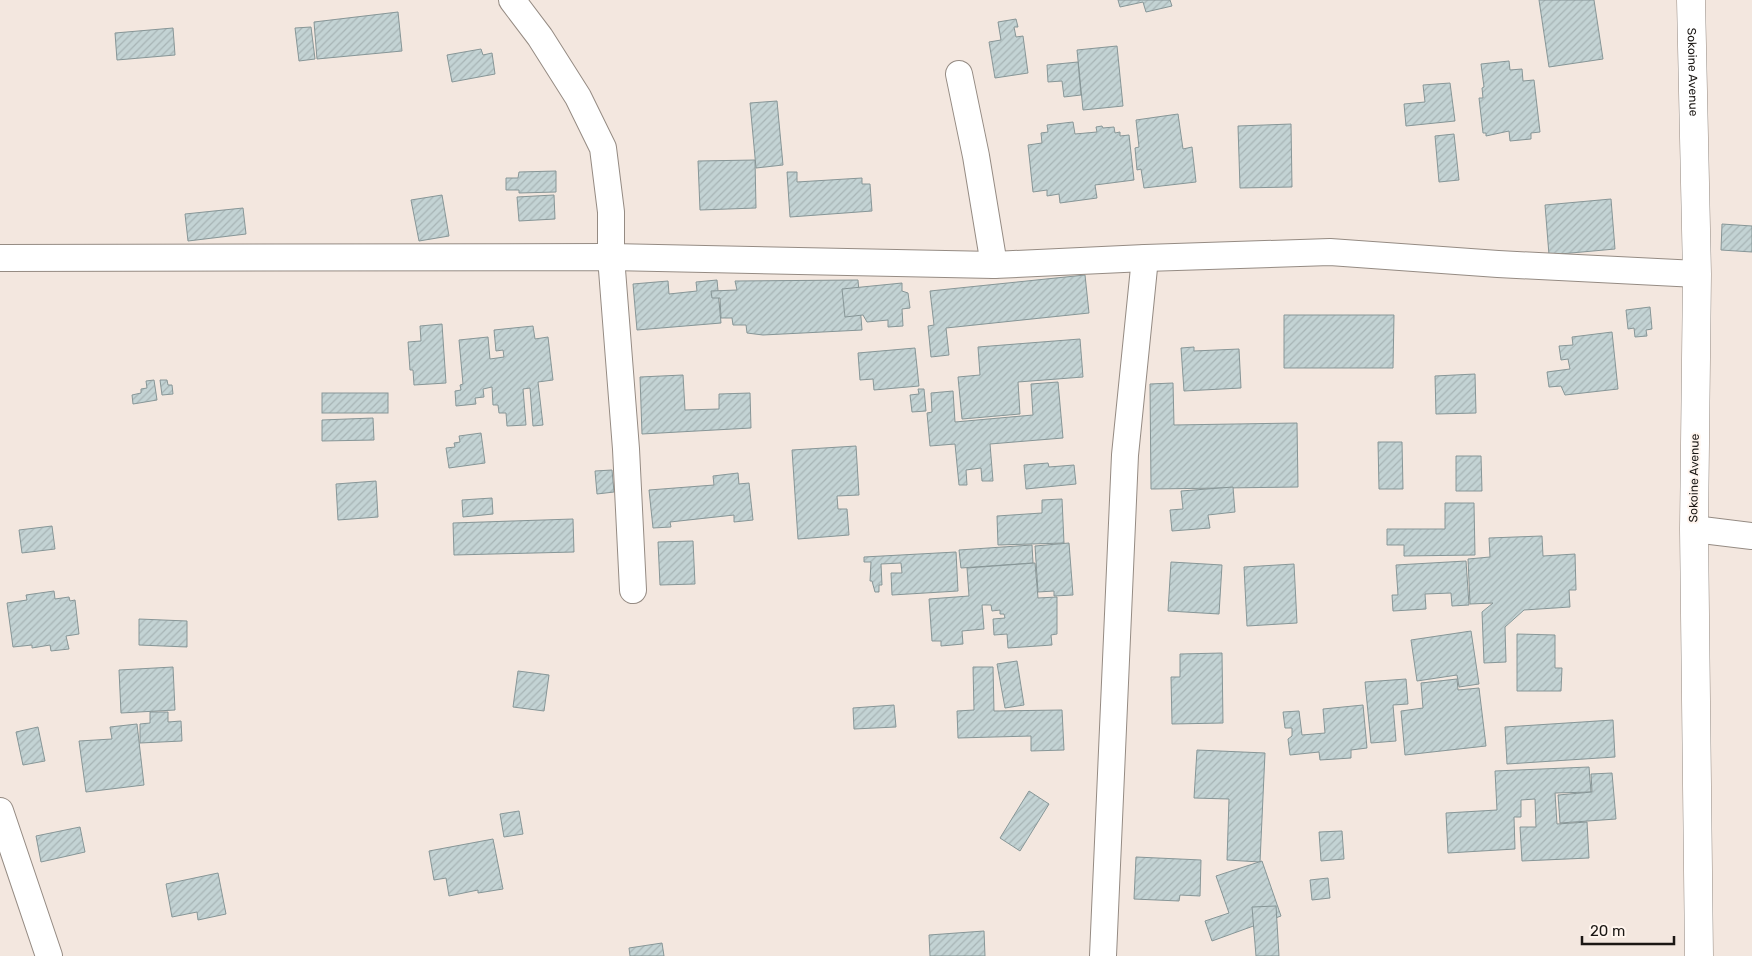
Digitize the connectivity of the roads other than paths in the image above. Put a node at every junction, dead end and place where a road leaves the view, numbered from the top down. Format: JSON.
{"nodes":[{"id":1,"x":512,"y":0,"type":"edge"},
{"id":2,"x":1691,"y":0,"type":"edge"},
{"id":3,"x":959,"y":74,"type":"dead end"},
{"id":4,"x":0,"y":258,"type":"edge"},
{"id":5,"x":611,"y":258,"type":"junction"},
{"id":6,"x":1146,"y":258,"type":"junction"},
{"id":7,"x":994,"y":265,"type":"junction"},
{"id":8,"x":1697,"y":274,"type":"junction"},
{"id":9,"x":1694,"y":529,"type":"junction"},
{"id":10,"x":1752,"y":536,"type":"edge"},
{"id":11,"x":633,"y":590,"type":"dead end"},
{"id":12,"x":0,"y":811,"type":"edge"},
{"id":13,"x":49,"y":956,"type":"edge"},
{"id":14,"x":1103,"y":956,"type":"edge"},
{"id":15,"x":1699,"y":956,"type":"edge"}],
"edges":[{"from":1,"to":5,"type":"street"},
{"from":2,"to":8,"type":"street","name":"Sokoine Avenue"},
{"from":3,"to":7,"type":"street"},
{"from":4,"to":5,"type":"street"},
{"from":5,"to":7,"type":"street"},
{"from":5,"to":11,"type":"street"},
{"from":6,"to":7,"type":"street"},
{"from":6,"to":8,"type":"street"},
{"from":6,"to":14,"type":"street"},
{"from":8,"to":9,"type":"street","name":"Sokoine Avenue"},
{"from":9,"to":10,"type":"street"},
{"from":9,"to":15,"type":"street","name":"Sokoine Avenue"},
{"from":12,"to":13,"type":"street"}]}
